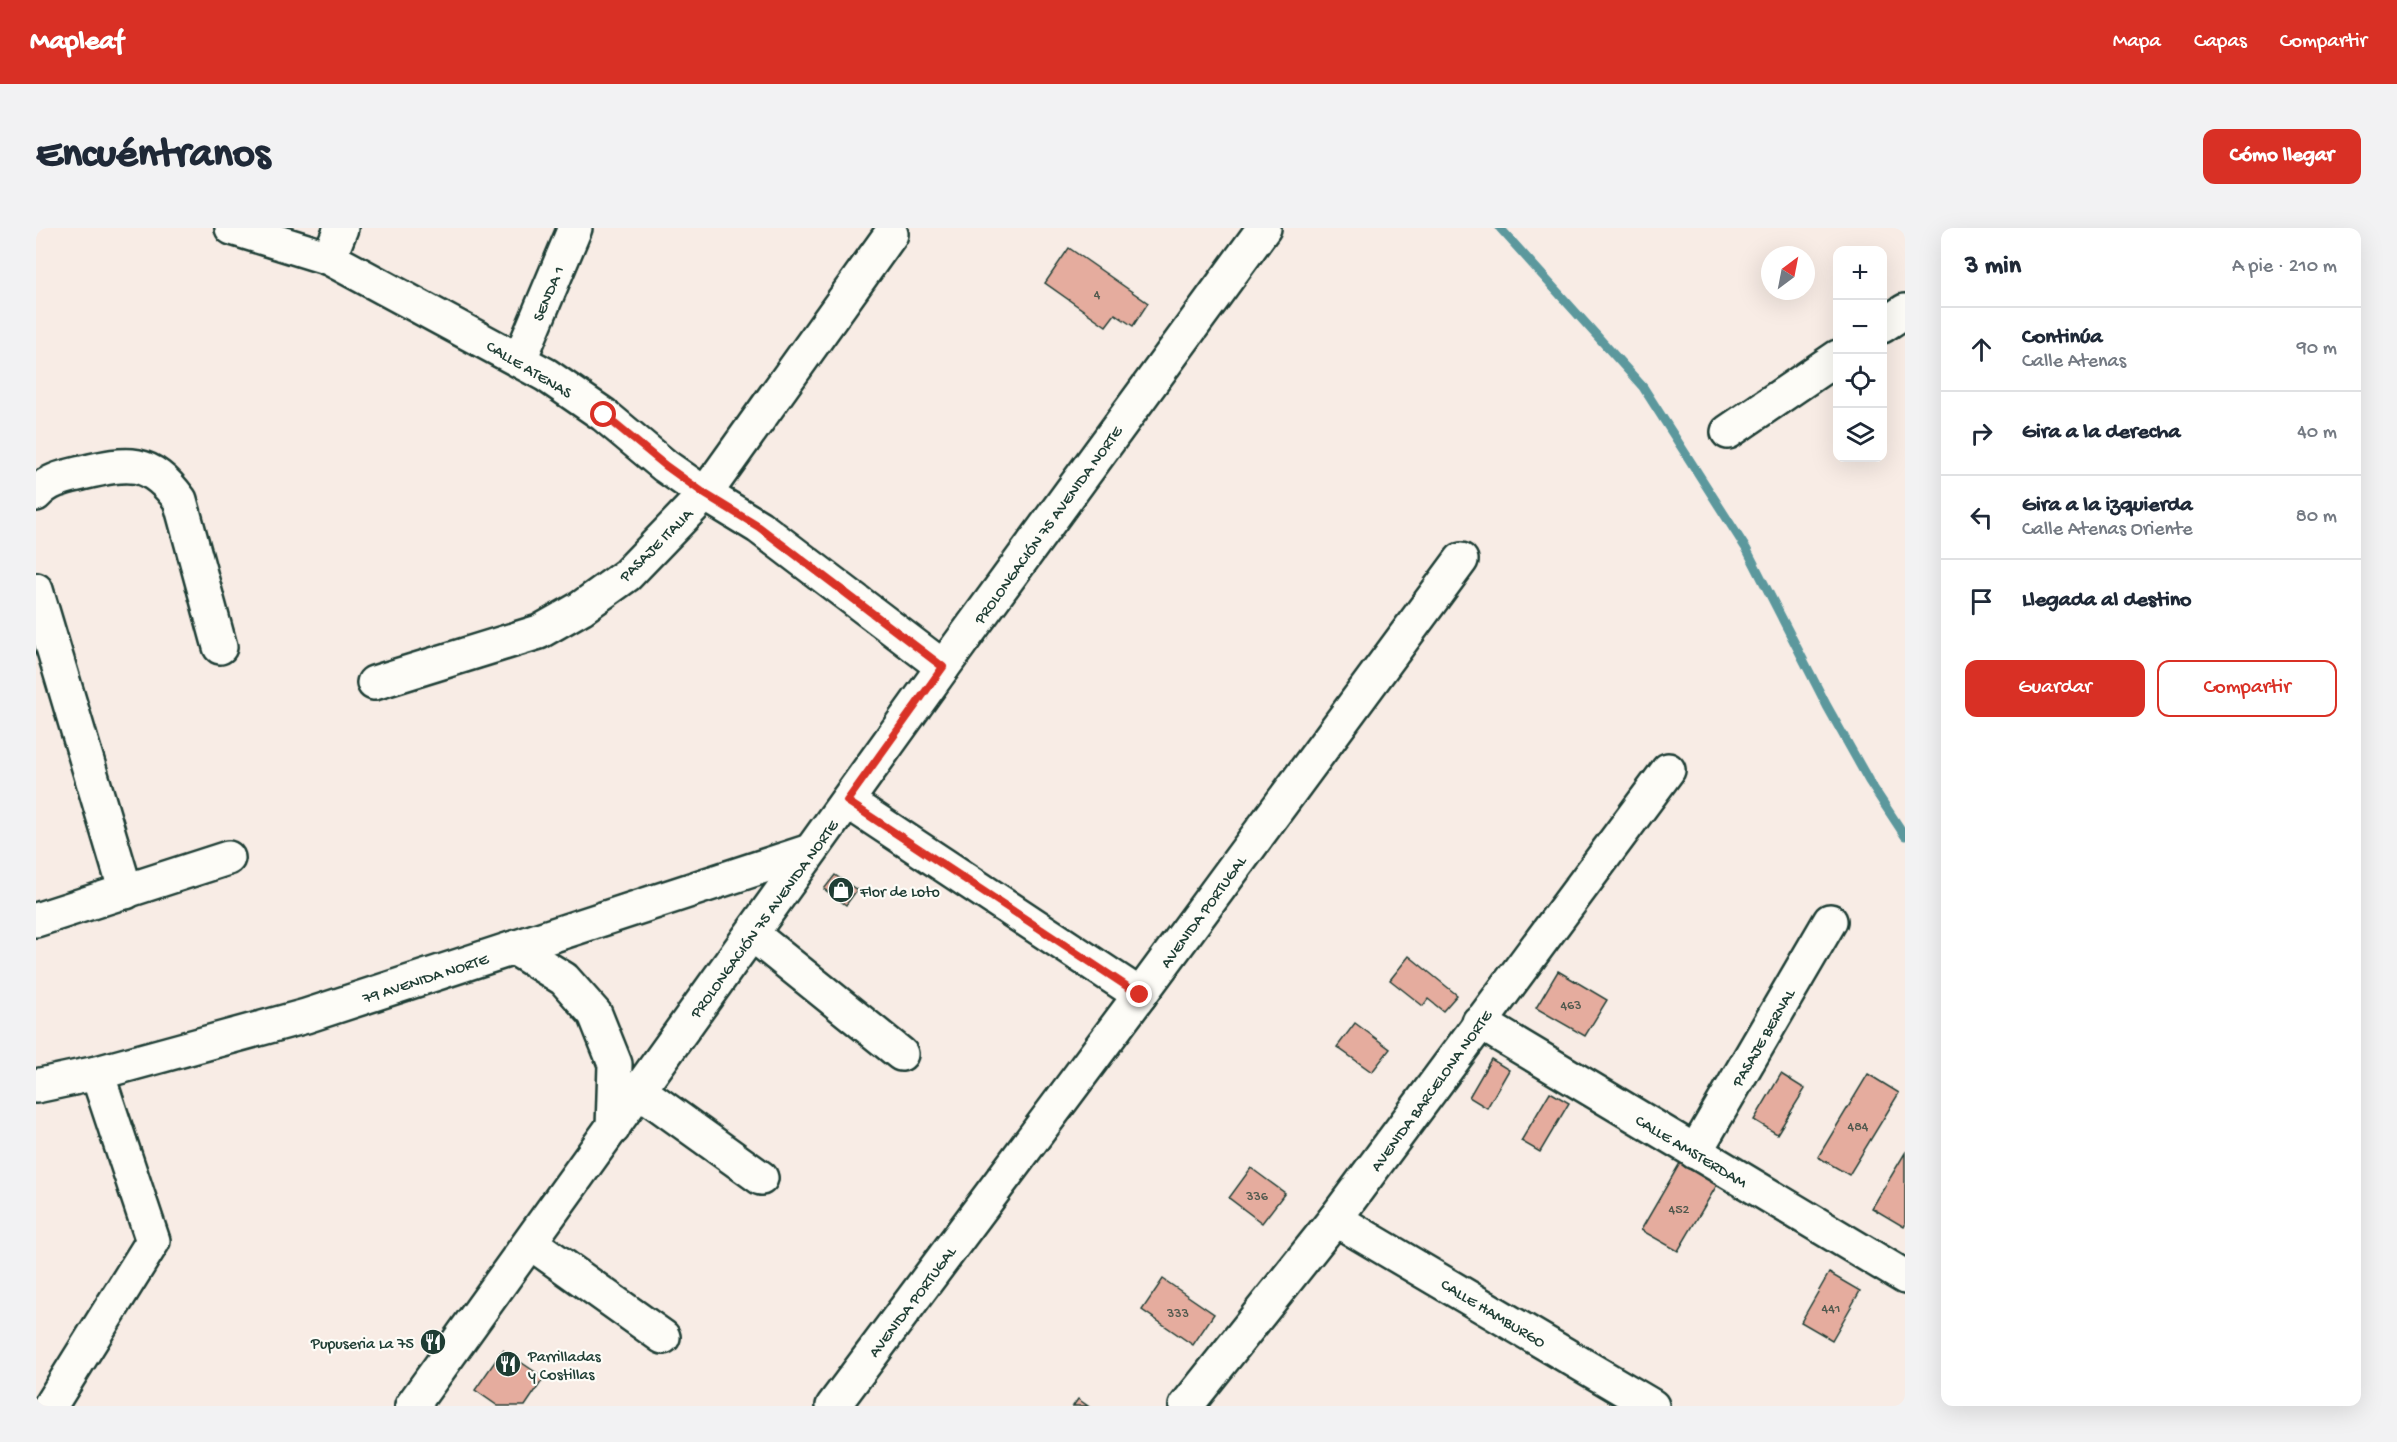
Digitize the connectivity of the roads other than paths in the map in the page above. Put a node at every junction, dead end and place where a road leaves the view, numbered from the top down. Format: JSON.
{"nodes":[{"id":1,"x":232,"y":228,"type":"edge"},
{"id":2,"x":341,"y":228,"type":"edge"},
{"id":3,"x":575,"y":228,"type":"edge"},
{"id":4,"x":1264,"y":228,"type":"edge"},
{"id":5,"x":891,"y":234,"type":"dead end"},
{"id":6,"x":329,"y":258,"type":"junction"},
{"id":7,"x":1905,"y":311,"type":"edge"},
{"id":8,"x":1887,"y":323,"type":"edge"},
{"id":9,"x":520,"y":359,"type":"junction"},
{"id":10,"x":1833,"y":360,"type":"edge"},
{"id":11,"x":1728,"y":432,"type":"dead end"},
{"id":12,"x":36,"y":494,"type":"edge"},
{"id":13,"x":705,"y":494,"type":"junction"},
{"id":14,"x":1461,"y":560,"type":"dead end"},
{"id":15,"x":36,"y":590,"type":"edge"},
{"id":16,"x":220,"y":647,"type":"dead end"},
{"id":17,"x":943,"y":667,"type":"junction"},
{"id":18,"x":374,"y":683,"type":"dead end"},
{"id":19,"x":1668,"y":770,"type":"dead end"},
{"id":20,"x":847,"y":801,"type":"junction"},
{"id":21,"x":810,"y":852,"type":"junction"},
{"id":22,"x":228,"y":858,"type":"dead end"},
{"id":23,"x":126,"y":892,"type":"junction"},
{"id":24,"x":36,"y":920,"type":"edge"},
{"id":25,"x":1830,"y":921,"type":"dead end"},
{"id":26,"x":752,"y":934,"type":"junction"},
{"id":27,"x":514,"y":948,"type":"junction"},
{"id":28,"x":1140,"y":995,"type":"junction"},
{"id":29,"x":1479,"y":1022,"type":"junction"},
{"id":30,"x":900,"y":1054,"type":"dead end"},
{"id":31,"x":97,"y":1073,"type":"junction"},
{"id":32,"x":36,"y":1086,"type":"edge"},
{"id":33,"x":640,"y":1091,"type":"junction"},
{"id":34,"x":613,"y":1128,"type":"junction"},
{"id":35,"x":1695,"y":1152,"type":"junction"},
{"id":36,"x":761,"y":1178,"type":"dead end"},
{"id":37,"x":1335,"y":1219,"type":"junction"},
{"id":38,"x":531,"y":1242,"type":"junction"},
{"id":39,"x":1905,"y":1277,"type":"edge"},
{"id":40,"x":663,"y":1337,"type":"dead end"},
{"id":41,"x":50,"y":1406,"type":"edge"},
{"id":42,"x":412,"y":1406,"type":"edge"},
{"id":43,"x":833,"y":1406,"type":"edge"},
{"id":44,"x":1187,"y":1406,"type":"edge"},
{"id":45,"x":1652,"y":1406,"type":"edge"}],
"edges":[{"from":1,"to":6,"type":"street","name":"CALLE ATENAS"},
{"from":2,"to":6,"type":"street"},
{"from":3,"to":9,"type":"street","name":"SENDA 1"},
{"from":4,"to":17,"type":"street","name":"PROLONGACIÓN 75 AVENIDA NORTE"},
{"from":5,"to":13,"type":"street","name":"PASAJE ITALIA"},
{"from":6,"to":9,"type":"street","name":"CALLE ATENAS"},
{"from":7,"to":8,"type":"street"},
{"from":9,"to":13,"type":"street","name":"CALLE ATENAS"},
{"from":10,"to":11,"type":"street"},
{"from":12,"to":16,"type":"street"},
{"from":13,"to":17,"type":"street","name":"CALLE ATENAS"},
{"from":13,"to":18,"type":"street","name":"PASAJE ITALIA"},
{"from":14,"to":28,"type":"street","name":"AVENIDA PORTUGAL"},
{"from":15,"to":23,"type":"street"},
{"from":17,"to":20,"type":"street","name":"PROLONGACIÓN 75 AVENIDA NORTE"},
{"from":19,"to":29,"type":"street","name":"AVENIDA BARCELONA NORTE"},
{"from":20,"to":21,"type":"street","name":"PROLONGACIÓN 75 AVENIDA NORTE"},
{"from":20,"to":28,"type":"street"},
{"from":21,"to":26,"type":"street","name":"PROLONGACIÓN 75 AVENIDA NORTE"},
{"from":21,"to":27,"type":"street","name":"79 AVENIDA NORTE"},
{"from":22,"to":23,"type":"street"},
{"from":23,"to":24,"type":"street"},
{"from":25,"to":35,"type":"street","name":"PASAJE BERNAL"},
{"from":26,"to":30,"type":"street"},
{"from":26,"to":33,"type":"street","name":"PROLONGACIÓN 75 AVENIDA NORTE"},
{"from":27,"to":31,"type":"street","name":"79 AVENIDA NORTE"},
{"from":27,"to":34,"type":"street"},
{"from":28,"to":43,"type":"street","name":"AVENIDA PORTUGAL"},
{"from":29,"to":35,"type":"street","name":"CALLE AMSTERDAM"},
{"from":29,"to":37,"type":"street","name":"AVENIDA BARCELONA NORTE"},
{"from":31,"to":32,"type":"street","name":"79 AVENIDA NORTE"},
{"from":31,"to":41,"type":"street"},
{"from":33,"to":34,"type":"street","name":"PROLONGACIÓN 75 AVENIDA NORTE"},
{"from":33,"to":36,"type":"street"},
{"from":34,"to":38,"type":"street","name":"PROLONGACIÓN 75 AVENIDA NORTE"},
{"from":35,"to":39,"type":"street","name":"CALLE AMSTERDAM"},
{"from":37,"to":44,"type":"street","name":"AVENIDA BARCELONA NORTE"},
{"from":37,"to":45,"type":"street","name":"CALLE HAMBURGO"},
{"from":38,"to":40,"type":"street"},
{"from":38,"to":42,"type":"street","name":"PROLONGACIÓN 75 AVENIDA NORTE"}]}
